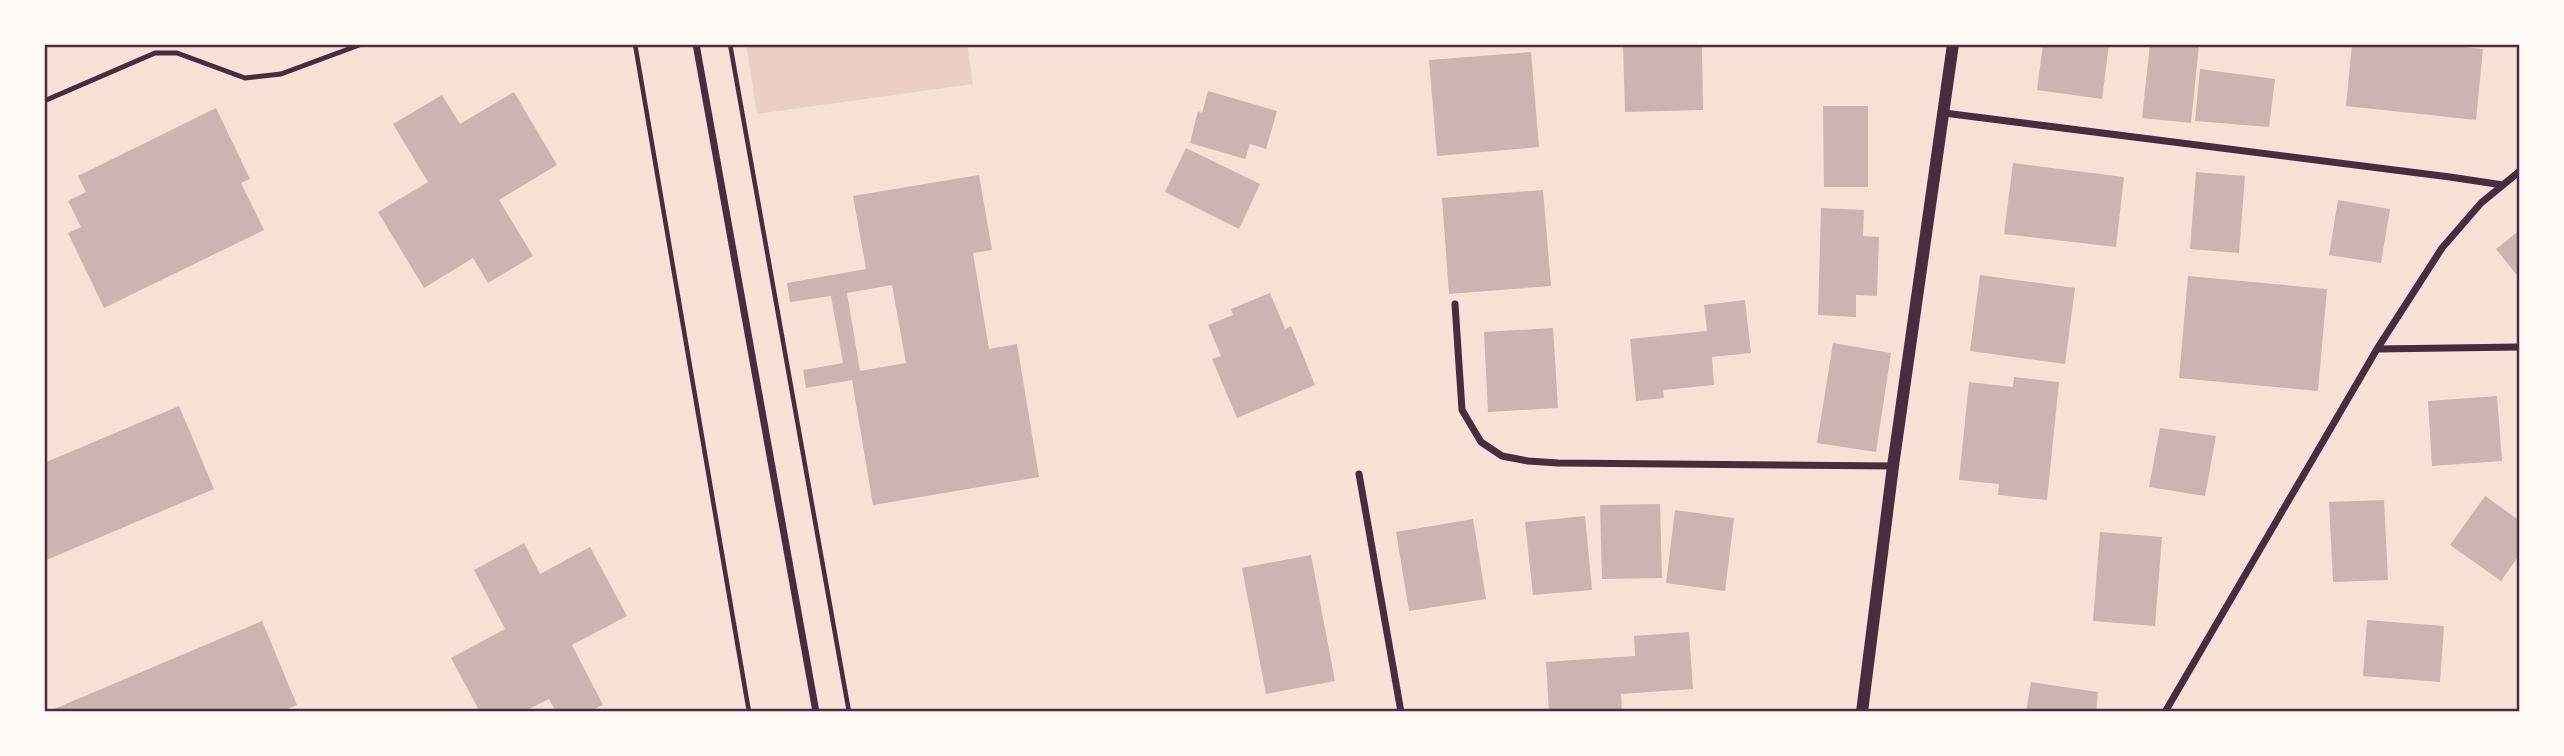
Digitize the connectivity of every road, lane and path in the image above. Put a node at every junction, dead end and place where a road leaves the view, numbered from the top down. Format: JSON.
{"nodes":[{"id":1,"x":362,"y":44,"type":"edge"},
{"id":2,"x":635,"y":44,"type":"edge"},
{"id":3,"x":696,"y":44,"type":"edge"},
{"id":4,"x":730,"y":44,"type":"edge"},
{"id":5,"x":1953,"y":44,"type":"edge"},
{"id":6,"x":44,"y":101,"type":"edge"},
{"id":7,"x":1944,"y":113,"type":"junction"},
{"id":8,"x":2520,"y":172,"type":"edge"},
{"id":9,"x":2503,"y":186,"type":"junction"},
{"id":10,"x":1455,"y":304,"type":"dead end"},
{"id":11,"x":2520,"y":347,"type":"edge"},
{"id":12,"x":2377,"y":349,"type":"junction"},
{"id":13,"x":1894,"y":466,"type":"junction"},
{"id":14,"x":1359,"y":474,"type":"dead end"},
{"id":15,"x":750,"y":712,"type":"edge"},
{"id":16,"x":816,"y":712,"type":"edge"},
{"id":17,"x":849,"y":712,"type":"edge"},
{"id":18,"x":1401,"y":712,"type":"edge"},
{"id":19,"x":1862,"y":712,"type":"edge"},
{"id":20,"x":2165,"y":712,"type":"edge"}],
"edges":[{"from":1,"to":6,"type":"lane"},
{"from":2,"to":15,"type":"path"},
{"from":3,"to":16,"type":"street"},
{"from":4,"to":17,"type":"path"},
{"from":5,"to":7,"type":"street"},
{"from":7,"to":9,"type":"street"},
{"from":7,"to":13,"type":"street"},
{"from":8,"to":9,"type":"street"},
{"from":9,"to":12,"type":"street"},
{"from":10,"to":13,"type":"street"},
{"from":11,"to":12,"type":"street"},
{"from":12,"to":20,"type":"street"},
{"from":13,"to":19,"type":"street"},
{"from":14,"to":18,"type":"street"}]}
